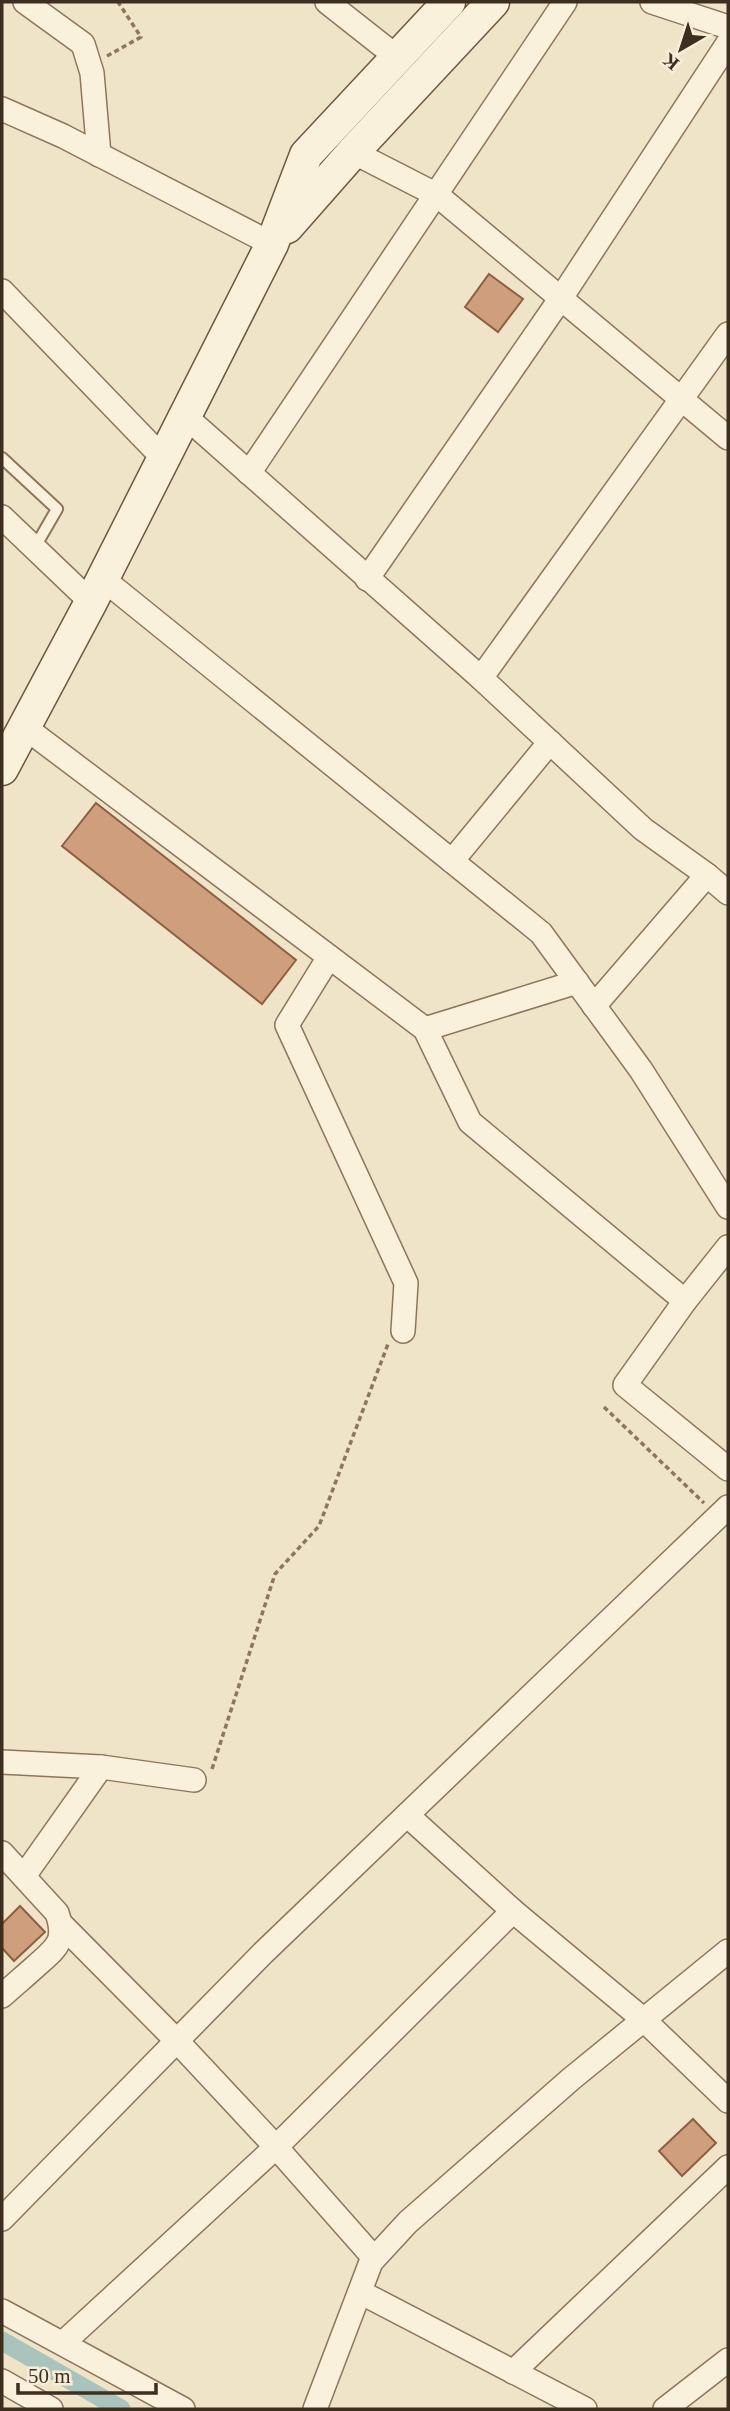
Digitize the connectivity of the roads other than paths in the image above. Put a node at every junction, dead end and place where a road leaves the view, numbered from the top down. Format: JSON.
{"nodes":[{"id":1,"x":26,"y":2,"type":"edge"},
{"id":2,"x":327,"y":2,"type":"edge"},
{"id":3,"x":449,"y":2,"type":"edge"},
{"id":4,"x":493,"y":2,"type":"edge"},
{"id":5,"x":565,"y":2,"type":"edge"},
{"id":6,"x":652,"y":2,"type":"edge"},
{"id":7,"x":728,"y":27,"type":"edge"},
{"id":8,"x":728,"y":43,"type":"edge"},
{"id":9,"x":398,"y":58,"type":"junction"},
{"id":10,"x":2,"y":109,"type":"edge"},
{"id":11,"x":353,"y":152,"type":"junction"},
{"id":12,"x":99,"y":155,"type":"junction"},
{"id":13,"x":436,"y":195,"type":"junction"},
{"id":14,"x":272,"y":244,"type":"junction"},
{"id":15,"x":2,"y":291,"type":"edge"},
{"id":16,"x":561,"y":298,"type":"junction"},
{"id":17,"x":728,"y":334,"type":"edge"},
{"id":18,"x":680,"y":399,"type":"junction"},
{"id":19,"x":186,"y":416,"type":"junction"},
{"id":20,"x":728,"y":438,"type":"edge"},
{"id":21,"x":2,"y":458,"type":"edge"},
{"id":22,"x":164,"y":459,"type":"junction"},
{"id":23,"x":249,"y":473,"type":"junction"},
{"id":24,"x":2,"y":517,"type":"edge"},
{"id":25,"x":35,"y":547,"type":"junction"},
{"id":26,"x":367,"y":579,"type":"junction"},
{"id":27,"x":97,"y":591,"type":"junction"},
{"id":28,"x":481,"y":678,"type":"junction"},
{"id":29,"x":23,"y":726,"type":"junction"},
{"id":30,"x":550,"y":742,"type":"junction"},
{"id":31,"x":2,"y":769,"type":"edge"},
{"id":32,"x":452,"y":861,"type":"junction"},
{"id":33,"x":707,"y":875,"type":"junction"},
{"id":34,"x":728,"y":893,"type":"edge"},
{"id":35,"x":329,"y":957,"type":"junction"},
{"id":36,"x":576,"y":982,"type":"junction"},
{"id":37,"x":594,"y":1006,"type":"junction"},
{"id":38,"x":425,"y":1029,"type":"junction"},
{"id":39,"x":728,"y":1208,"type":"edge"},
{"id":40,"x":728,"y":1247,"type":"edge"},
{"id":41,"x":685,"y":1301,"type":"junction"},
{"id":42,"x":403,"y":1331,"type":"road end"},
{"id":43,"x":728,"y":1469,"type":"edge"},
{"id":44,"x":725,"y":1516,"type":"edge"},
{"id":45,"x":2,"y":1762,"type":"edge"},
{"id":46,"x":101,"y":1767,"type":"junction"},
{"id":47,"x":194,"y":1780,"type":"road end"},
{"id":48,"x":407,"y":1815,"type":"junction"},
{"id":49,"x":2,"y":1853,"type":"edge"},
{"id":50,"x":24,"y":1876,"type":"junction"},
{"id":51,"x":513,"y":1911,"type":"junction"},
{"id":52,"x":61,"y":1924,"type":"junction"},
{"id":53,"x":728,"y":1951,"type":"edge"},
{"id":54,"x":2,"y":1996,"type":"edge"},
{"id":55,"x":644,"y":2020,"type":"junction"},
{"id":56,"x":177,"y":2041,"type":"junction"},
{"id":57,"x":728,"y":2101,"type":"edge"},
{"id":58,"x":276,"y":2147,"type":"junction"},
{"id":59,"x":728,"y":2166,"type":"edge"},
{"id":60,"x":2,"y":2219,"type":"edge"},
{"id":61,"x":374,"y":2258,"type":"junction"},
{"id":62,"x":360,"y":2292,"type":"junction"},
{"id":63,"x":2,"y":2311,"type":"edge"},
{"id":64,"x":62,"y":2343,"type":"junction"},
{"id":65,"x":728,"y":2360,"type":"edge"},
{"id":66,"x":513,"y":2372,"type":"junction"},
{"id":67,"x":2,"y":2381,"type":"edge"},
{"id":68,"x":51,"y":2409,"type":"edge"},
{"id":69,"x":183,"y":2409,"type":"edge"},
{"id":70,"x":315,"y":2409,"type":"edge"},
{"id":71,"x":585,"y":2409,"type":"edge"},
{"id":72,"x":665,"y":2409,"type":"edge"}],
"edges":[{"from":1,"to":12,"type":"street"},
{"from":2,"to":9,"type":"street"},
{"from":3,"to":9,"type":"street"},
{"from":4,"to":11,"type":"street"},
{"from":5,"to":13,"type":"street"},
{"from":6,"to":7,"type":"street"},
{"from":8,"to":16,"type":"street"},
{"from":9,"to":14,"type":"street"},
{"from":10,"to":12,"type":"street"},
{"from":11,"to":13,"type":"street"},
{"from":11,"to":14,"type":"street"},
{"from":12,"to":14,"type":"street"},
{"from":13,"to":16,"type":"street"},
{"from":13,"to":23,"type":"street"},
{"from":14,"to":19,"type":"street"},
{"from":15,"to":22,"type":"street"},
{"from":16,"to":18,"type":"street"},
{"from":16,"to":26,"type":"street"},
{"from":17,"to":18,"type":"street"},
{"from":18,"to":20,"type":"street"},
{"from":18,"to":28,"type":"street"},
{"from":19,"to":22,"type":"street"},
{"from":19,"to":23,"type":"street"},
{"from":21,"to":25,"type":"lane"},
{"from":22,"to":27,"type":"street"},
{"from":23,"to":26,"type":"street"},
{"from":24,"to":25,"type":"street"},
{"from":25,"to":27,"type":"street"},
{"from":26,"to":28,"type":"street"},
{"from":27,"to":29,"type":"street"},
{"from":27,"to":32,"type":"street"},
{"from":28,"to":30,"type":"street"},
{"from":29,"to":31,"type":"street"},
{"from":29,"to":35,"type":"street"},
{"from":30,"to":32,"type":"street"},
{"from":30,"to":33,"type":"street"},
{"from":32,"to":36,"type":"street"},
{"from":33,"to":34,"type":"street"},
{"from":33,"to":37,"type":"street"},
{"from":35,"to":38,"type":"street"},
{"from":35,"to":42,"type":"street"},
{"from":36,"to":37,"type":"street"},
{"from":36,"to":38,"type":"street"},
{"from":37,"to":39,"type":"street"},
{"from":38,"to":41,"type":"street"},
{"from":40,"to":41,"type":"street"},
{"from":41,"to":43,"type":"street"},
{"from":44,"to":48,"type":"street"},
{"from":45,"to":46,"type":"street"},
{"from":46,"to":47,"type":"street"},
{"from":46,"to":50,"type":"street"},
{"from":48,"to":51,"type":"street"},
{"from":48,"to":56,"type":"street"},
{"from":49,"to":50,"type":"street"},
{"from":50,"to":52,"type":"street"},
{"from":51,"to":55,"type":"street"},
{"from":51,"to":58,"type":"street"},
{"from":52,"to":54,"type":"street"},
{"from":52,"to":56,"type":"street"},
{"from":53,"to":55,"type":"street"},
{"from":55,"to":57,"type":"street"},
{"from":55,"to":61,"type":"street"},
{"from":56,"to":58,"type":"street"},
{"from":56,"to":60,"type":"street"},
{"from":58,"to":61,"type":"street"},
{"from":58,"to":64,"type":"street"},
{"from":59,"to":66,"type":"street"},
{"from":61,"to":62,"type":"street"},
{"from":62,"to":66,"type":"street"},
{"from":62,"to":70,"type":"street"},
{"from":63,"to":64,"type":"street"},
{"from":64,"to":69,"type":"street"},
{"from":65,"to":72,"type":"street"},
{"from":66,"to":71,"type":"street"},
{"from":67,"to":68,"type":"street"}]}
